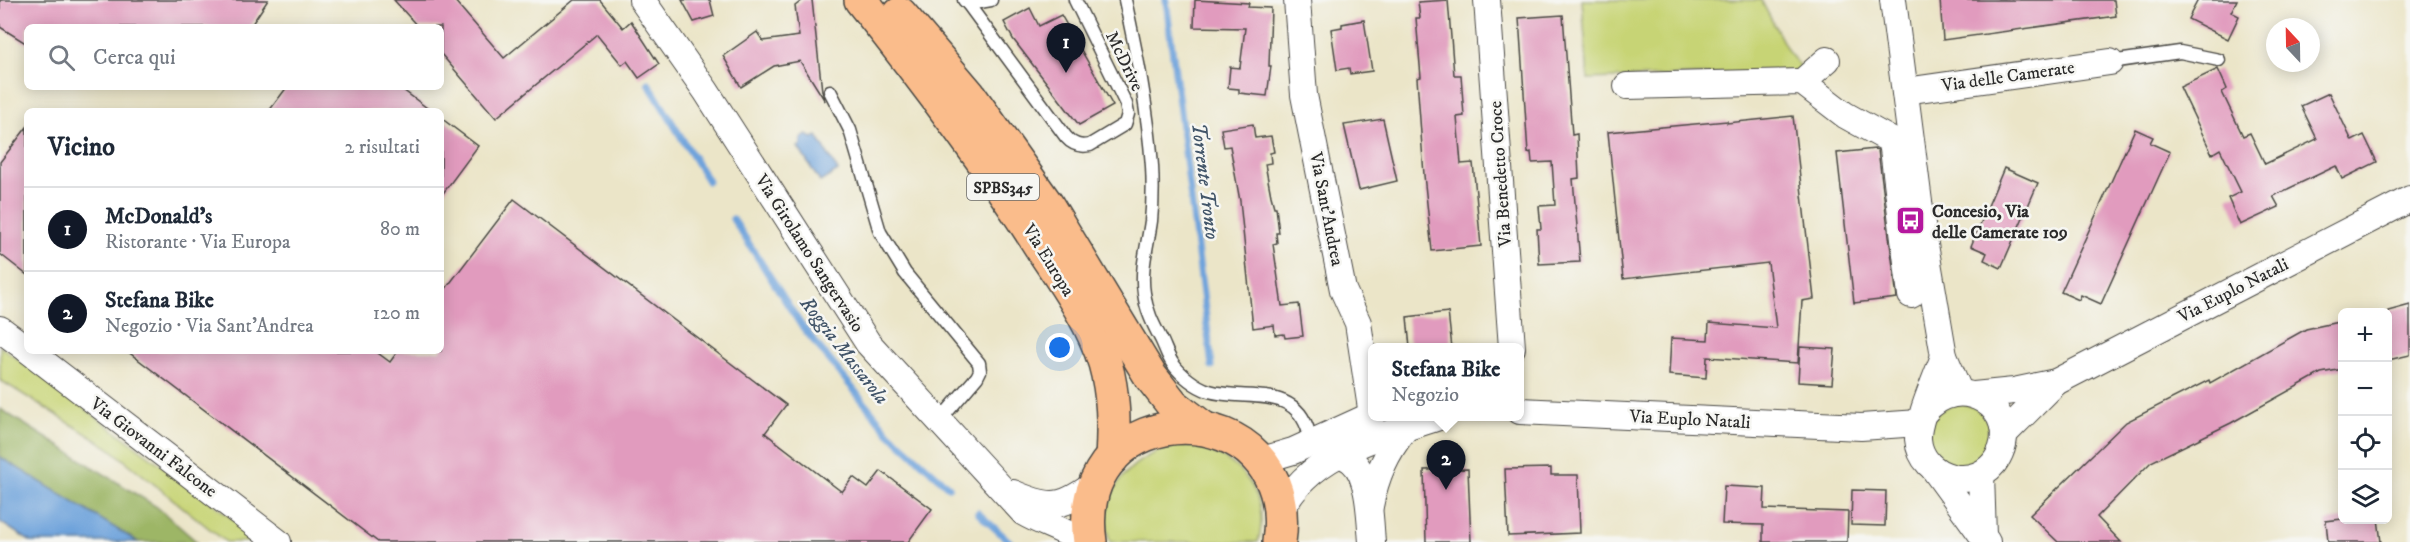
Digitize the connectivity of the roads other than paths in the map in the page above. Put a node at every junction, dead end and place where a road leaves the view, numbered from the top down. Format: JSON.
{"nodes":[{"id":1,"x":642,"y":0,"type":"edge"},
{"id":2,"x":861,"y":0,"type":"edge"},
{"id":3,"x":888,"y":0,"type":"edge"},
{"id":4,"x":991,"y":0,"type":"edge"},
{"id":5,"x":1075,"y":0,"type":"edge"},
{"id":6,"x":1125,"y":0,"type":"edge"},
{"id":7,"x":1297,"y":0,"type":"edge"},
{"id":8,"x":1488,"y":0,"type":"edge"},
{"id":9,"x":1893,"y":0,"type":"edge"},
{"id":10,"x":966,"y":2,"type":"edge"},
{"id":11,"x":1827,"y":60,"type":"dead end"},
{"id":12,"x":2219,"y":60,"type":"dead end"},
{"id":13,"x":2110,"y":62,"type":"joint"},
{"id":14,"x":1802,"y":82,"type":"junction"},
{"id":15,"x":1627,"y":86,"type":"dead end"},
{"id":16,"x":1897,"y":90,"type":"junction"},
{"id":17,"x":830,"y":91,"type":"dead end"},
{"id":18,"x":2410,"y":199,"type":"edge"},
{"id":19,"x":1911,"y":295,"type":"dead end"},
{"id":20,"x":0,"y":329,"type":"edge"},
{"id":21,"x":1512,"y":343,"type":"edge"},
{"id":22,"x":24,"y":347,"type":"edge"},
{"id":23,"x":33,"y":354,"type":"edge"},
{"id":24,"x":1944,"y":356,"type":"junction"},
{"id":25,"x":2056,"y":382,"type":"junction"},
{"id":26,"x":1368,"y":389,"type":"edge"},
{"id":27,"x":1967,"y":394,"type":"junction"},
{"id":28,"x":1524,"y":411,"type":"edge"},
{"id":29,"x":1368,"y":417,"type":"edge"},
{"id":30,"x":1922,"y":418,"type":"junction"},
{"id":31,"x":940,"y":420,"type":"junction"},
{"id":32,"x":1430,"y":421,"type":"edge"},
{"id":33,"x":1202,"y":427,"type":"junction"},
{"id":34,"x":1861,"y":427,"type":"junction"},
{"id":35,"x":1405,"y":429,"type":"junction"},
{"id":36,"x":2004,"y":434,"type":"junction"},
{"id":37,"x":1293,"y":451,"type":"junction"},
{"id":38,"x":1340,"y":454,"type":"junction"},
{"id":39,"x":1259,"y":460,"type":"junction"},
{"id":40,"x":1928,"y":463,"type":"junction"},
{"id":41,"x":1104,"y":471,"type":"junction"},
{"id":42,"x":1981,"y":474,"type":"junction"},
{"id":43,"x":1002,"y":488,"type":"junction"},
{"id":44,"x":1370,"y":506,"type":"junction"},
{"id":45,"x":1280,"y":526,"type":"edge"},
{"id":46,"x":1985,"y":539,"type":"edge"},
{"id":47,"x":278,"y":542,"type":"edge"},
{"id":48,"x":1082,"y":542,"type":"edge"},
{"id":49,"x":1090,"y":542,"type":"edge"},
{"id":50,"x":1372,"y":542,"type":"edge"}],
"edges":[{"from":1,"to":31,"type":"street","name":"Via Girolamo Sangervasio"},
{"from":2,"to":41,"type":"main road","name":"Via Europa","number":"SPBS345"},
{"from":3,"to":33,"type":"main road","name":"Via Europa","number":"SPBS345"},
{"from":4,"to":10,"type":"lane"},
{"from":5,"to":10,"type":"lane","name":"McDrive"},
{"from":6,"to":37,"type":"lane"},
{"from":7,"to":26,"type":"street","name":"Via Sant'Andrea"},
{"from":8,"to":21,"type":"street","name":"Via Benedetto Croce"},
{"from":9,"to":16,"type":"street"},
{"from":11,"to":14,"type":"street"},
{"from":12,"to":13,"type":"lane"},
{"from":13,"to":16,"type":"street","name":"Via delle Camerate"},
{"from":14,"to":15,"type":"street"},
{"from":14,"to":19,"type":"street"},
{"from":16,"to":24,"type":"street"},
{"from":17,"to":31,"type":"lane"},
{"from":18,"to":25,"type":"street","name":"Via Euplo Natali"},
{"from":20,"to":22,"type":"street","name":"Via Giovanni Falcone"},
{"from":23,"to":47,"type":"street","name":"Via Giovanni Falcone"},
{"from":24,"to":27,"type":"street"},
{"from":24,"to":30,"type":"street"},
{"from":25,"to":27,"type":"street","name":"Via Euplo Natali"},
{"from":25,"to":36,"type":"street","name":"Via Euplo Natali"},
{"from":27,"to":30,"type":"street"},
{"from":27,"to":36,"type":"street"},
{"from":28,"to":34,"type":"street","name":"Via Euplo Natali"},
{"from":29,"to":37,"type":"street"},
{"from":30,"to":34,"type":"street","name":"Via Euplo Natali"},
{"from":30,"to":40,"type":"street"},
{"from":31,"to":43,"type":"street","name":"Via Girolamo Sangervasio"},
{"from":32,"to":35,"type":"street"},
{"from":33,"to":39,"type":"main road","name":"Via Europa","number":"SPBS345"},
{"from":33,"to":41,"type":"main road","name":"Via Europa","number":"SPBS345"},
{"from":34,"to":40,"type":"street","name":"Via Euplo Natali"},
{"from":35,"to":38,"type":"street"},
{"from":35,"to":44,"type":"street"},
{"from":36,"to":42,"type":"street"},
{"from":37,"to":39,"type":"street"},
{"from":38,"to":44,"type":"street"},
{"from":38,"to":45,"type":"street"},
{"from":39,"to":45,"type":"main road","name":"Via Europa","number":"SPBS345"},
{"from":40,"to":42,"type":"street"},
{"from":40,"to":46,"type":"street"},
{"from":41,"to":43,"type":"street","name":"Via Girolamo Sangervasio"},
{"from":41,"to":49,"type":"main road","name":"Via Europa","number":"SPBS345"},
{"from":42,"to":46,"type":"street"},
{"from":43,"to":48,"type":"street","name":"Via Girolamo Sangervasio"},
{"from":44,"to":50,"type":"street"}]}
